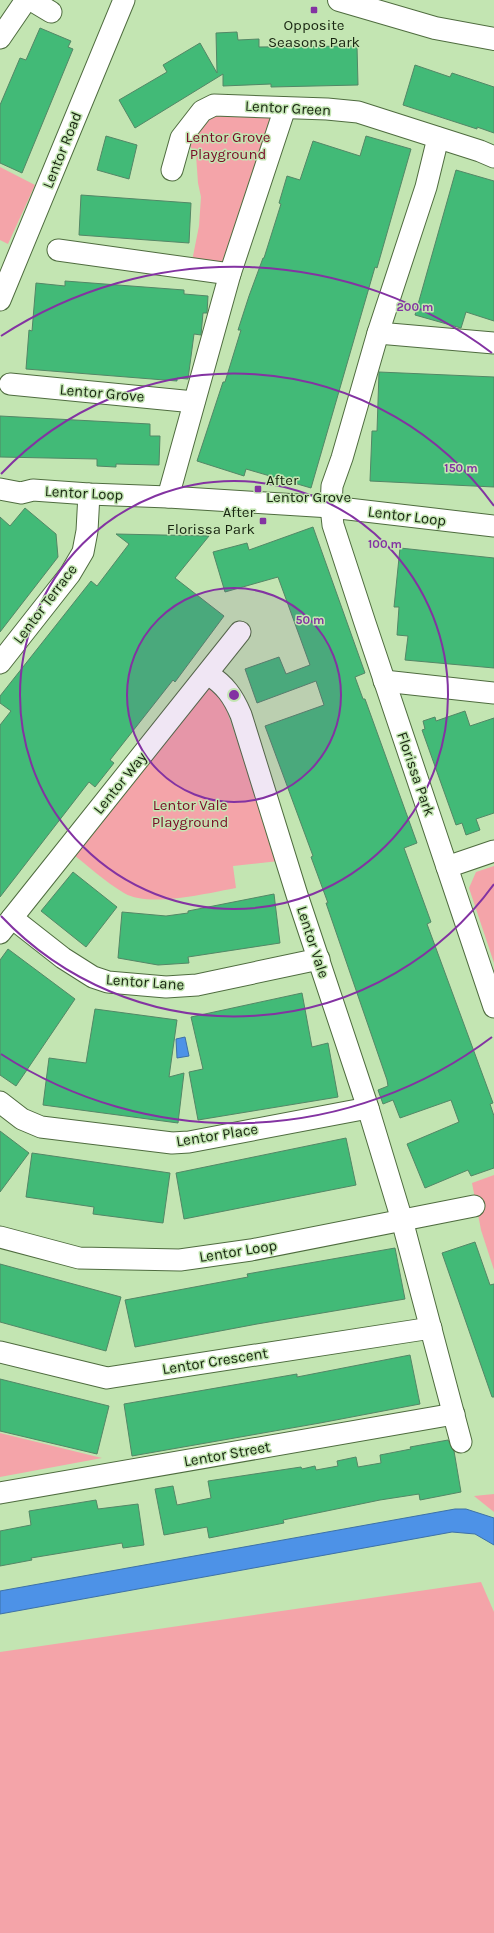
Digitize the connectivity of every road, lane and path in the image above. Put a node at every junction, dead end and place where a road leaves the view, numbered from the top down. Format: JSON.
{"nodes":[{"id":1,"x":26,"y":0,"type":"edge"},
{"id":2,"x":31,"y":0,"type":"edge"},
{"id":3,"x":124,"y":0,"type":"edge"},
{"id":4,"x":339,"y":0,"type":"edge"},
{"id":5,"x":51,"y":12,"type":"dead end"},
{"id":6,"x":0,"y":38,"type":"edge"},
{"id":7,"x":494,"y":39,"type":"edge"},
{"id":8,"x":285,"y":108,"type":"junction"},
{"id":9,"x":438,"y":138,"type":"junction"},
{"id":10,"x":494,"y":157,"type":"edge"},
{"id":11,"x":172,"y":170,"type":"dead end"},
{"id":12,"x":58,"y":250,"type":"dead end"},
{"id":13,"x":230,"y":274,"type":"junction"},
{"id":14,"x":0,"y":300,"type":"edge"},
{"id":15,"x":378,"y":333,"type":"junction"},
{"id":16,"x":494,"y":343,"type":"edge"},
{"id":17,"x":10,"y":384,"type":"dead end"},
{"id":18,"x":194,"y":402,"type":"junction"},
{"id":19,"x":0,"y":479,"type":"edge"},
{"id":20,"x":0,"y":489,"type":"edge"},
{"id":21,"x":33,"y":490,"type":"junction"},
{"id":22,"x":89,"y":494,"type":"junction"},
{"id":23,"x":168,"y":497,"type":"junction"},
{"id":24,"x":331,"y":507,"type":"junction"},
{"id":25,"x":494,"y":526,"type":"edge"},
{"id":26,"x":240,"y":632,"type":"dead end"},
{"id":27,"x":0,"y":663,"type":"edge"},
{"id":28,"x":208,"y":674,"type":"junction"},
{"id":29,"x":384,"y":681,"type":"junction"},
{"id":30,"x":494,"y":693,"type":"edge"},
{"id":31,"x":494,"y":850,"type":"edge"},
{"id":32,"x":447,"y":867,"type":"junction"},
{"id":33,"x":6,"y":926,"type":"edge"},
{"id":34,"x":319,"y":958,"type":"junction"},
{"id":35,"x":494,"y":1007,"type":"edge"},
{"id":36,"x":0,"y":1102,"type":"edge"},
{"id":37,"x":368,"y":1108,"type":"junction"},
{"id":38,"x":474,"y":1206,"type":"dead end"},
{"id":39,"x":402,"y":1220,"type":"junction"},
{"id":40,"x":0,"y":1237,"type":"edge"},
{"id":41,"x":431,"y":1328,"type":"junction"},
{"id":42,"x":0,"y":1352,"type":"edge"},
{"id":43,"x":454,"y":1414,"type":"junction"},
{"id":44,"x":461,"y":1442,"type":"dead end"},
{"id":45,"x":0,"y":1493,"type":"edge"}],
"edges":[{"from":1,"to":6,"type":"street"},
{"from":2,"to":5,"type":"street"},
{"from":3,"to":14,"type":"street","name":"Lentor Road"},
{"from":4,"to":7,"type":"main road"},
{"from":8,"to":9,"type":"street","name":"Lentor Green"},
{"from":8,"to":11,"type":"street","name":"Lentor Green"},
{"from":8,"to":13,"type":"street"},
{"from":9,"to":10,"type":"street","name":"Lentor Green"},
{"from":9,"to":15,"type":"street"},
{"from":12,"to":13,"type":"street"},
{"from":13,"to":18,"type":"street"},
{"from":15,"to":16,"type":"street"},
{"from":15,"to":24,"type":"street"},
{"from":17,"to":18,"type":"street","name":"Lentor Grove"},
{"from":18,"to":23,"type":"street"},
{"from":19,"to":21,"type":"street","name":"Lentor Loop"},
{"from":20,"to":21,"type":"street","name":"Lentor Loop"},
{"from":21,"to":22,"type":"street","name":"Lentor Loop"},
{"from":22,"to":23,"type":"street","name":"Lentor Loop"},
{"from":22,"to":27,"type":"street","name":"Lentor Terrace"},
{"from":23,"to":24,"type":"street","name":"Lentor Loop"},
{"from":24,"to":25,"type":"street","name":"Lentor Loop"},
{"from":24,"to":29,"type":"street","name":"Florissa Park"},
{"from":26,"to":28,"type":"street","name":"Lentor Way"},
{"from":28,"to":33,"type":"street","name":"Lentor Way"},
{"from":28,"to":34,"type":"street","name":"Lentor Vale"},
{"from":29,"to":30,"type":"street"},
{"from":29,"to":32,"type":"street","name":"Florissa Park"},
{"from":31,"to":32,"type":"street"},
{"from":32,"to":35,"type":"street","name":"Florissa Park"},
{"from":33,"to":34,"type":"street","name":"Lentor Lane"},
{"from":34,"to":37,"type":"street","name":"Lentor Vale"},
{"from":36,"to":37,"type":"street","name":"Lentor Place"},
{"from":37,"to":39,"type":"street","name":"Lentor Vale"},
{"from":38,"to":39,"type":"street","name":"Lentor Loop"},
{"from":39,"to":40,"type":"street","name":"Lentor Loop"},
{"from":39,"to":41,"type":"street"},
{"from":41,"to":42,"type":"street","name":"Lentor Crescent"},
{"from":41,"to":43,"type":"street"},
{"from":43,"to":44,"type":"street"},
{"from":43,"to":45,"type":"street","name":"Lentor Street"}]}
